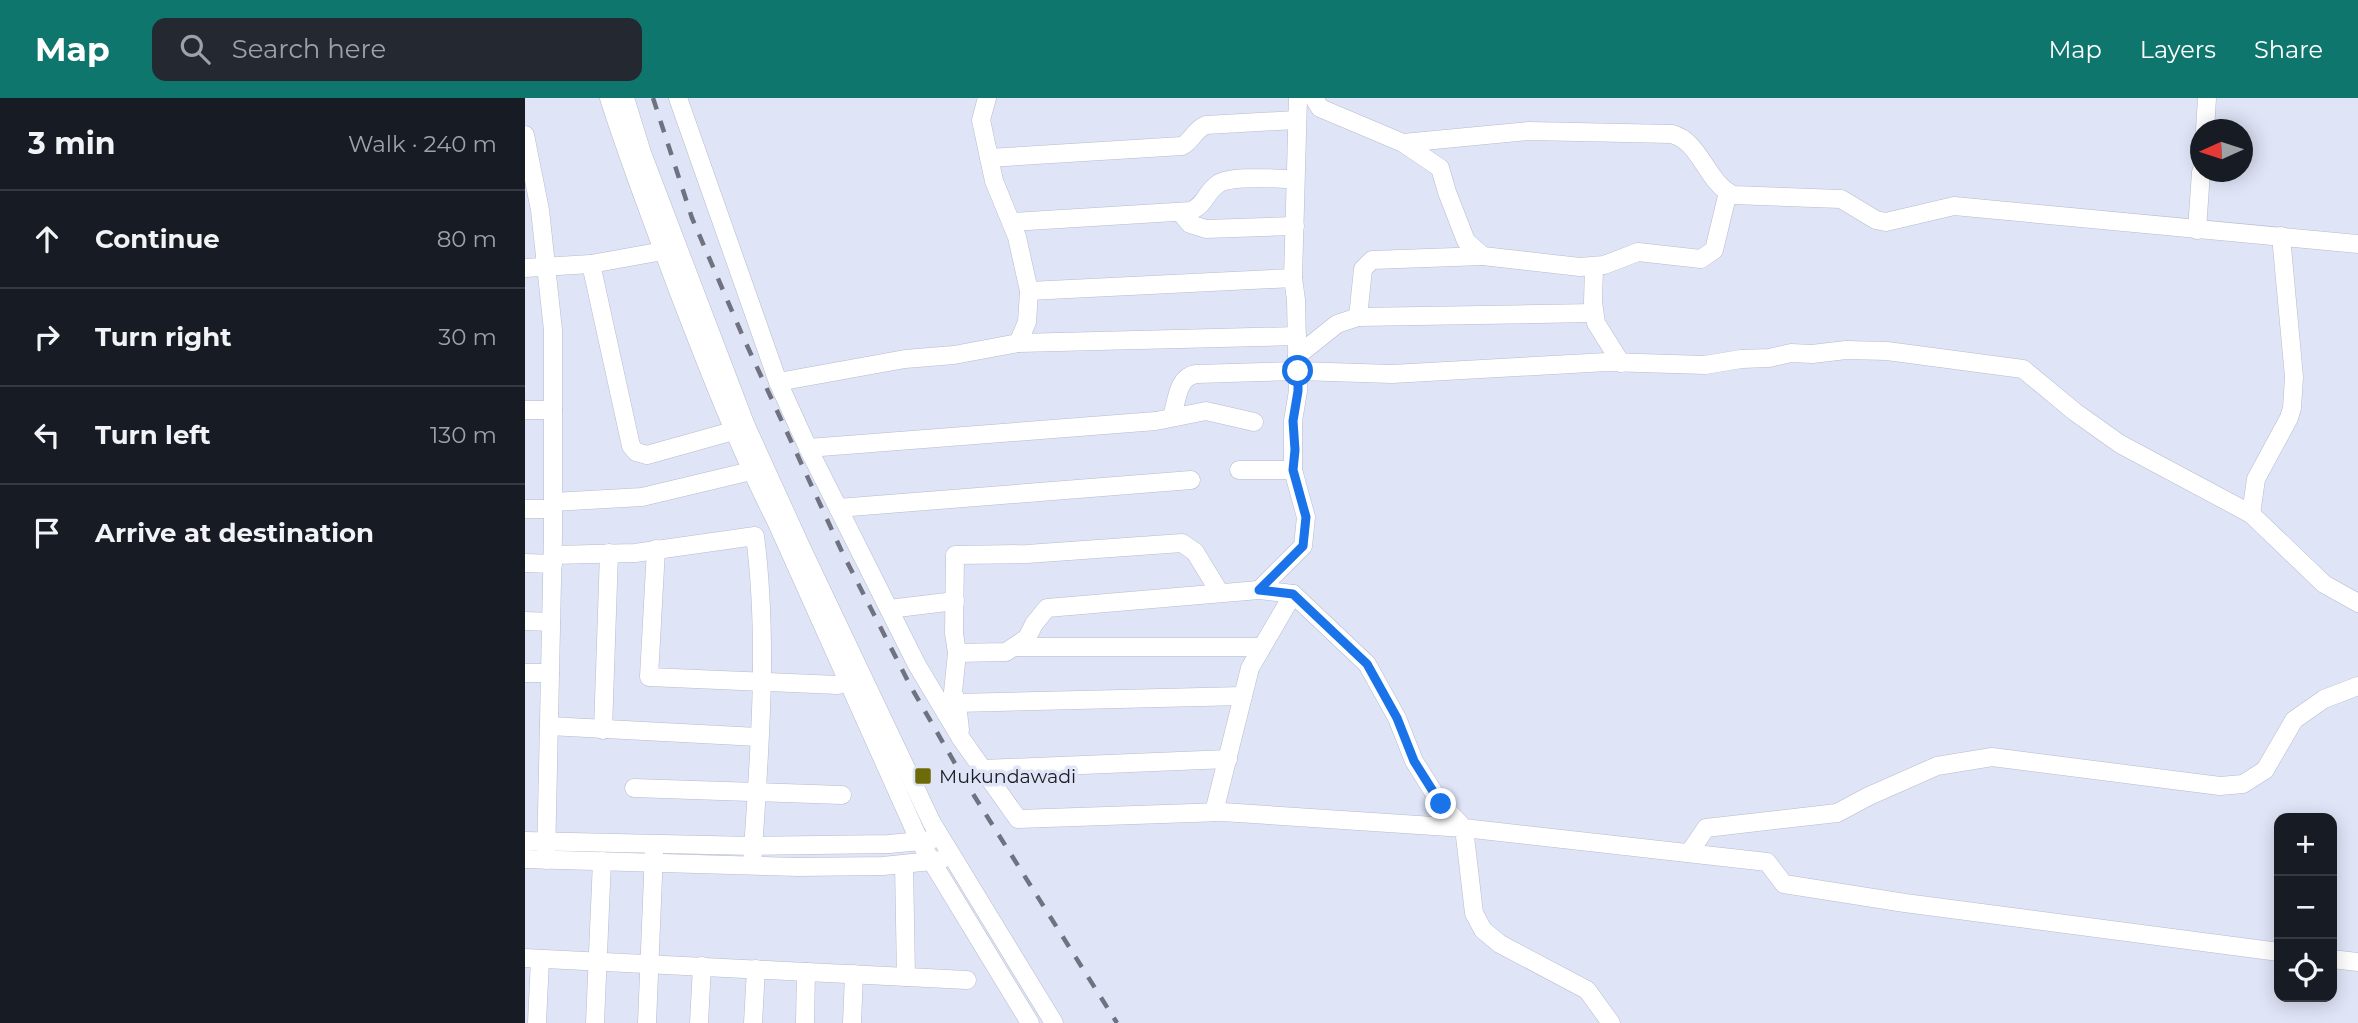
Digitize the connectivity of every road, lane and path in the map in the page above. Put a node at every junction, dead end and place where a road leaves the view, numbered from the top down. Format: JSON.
{"nodes":[{"id":1,"x":609,"y":98,"type":"edge"},
{"id":2,"x":625,"y":98,"type":"edge"},
{"id":3,"x":678,"y":98,"type":"edge"},
{"id":4,"x":987,"y":98,"type":"edge"},
{"id":5,"x":1298,"y":98,"type":"edge"},
{"id":6,"x":1314,"y":98,"type":"edge"},
{"id":7,"x":2207,"y":98,"type":"edge"},
{"id":8,"x":2206,"y":119,"type":"edge"},
{"id":9,"x":1297,"y":120,"type":"junction"},
{"id":10,"x":525,"y":135,"type":"edge"},
{"id":11,"x":1403,"y":143,"type":"junction"},
{"id":12,"x":989,"y":158,"type":"junction"},
{"id":13,"x":527,"y":159,"type":"edge"},
{"id":14,"x":1295,"y":179,"type":"junction"},
{"id":15,"x":2200,"y":182,"type":"edge"},
{"id":16,"x":1728,"y":192,"type":"junction"},
{"id":17,"x":533,"y":212,"type":"edge"},
{"id":18,"x":1180,"y":212,"type":"junction"},
{"id":19,"x":1011,"y":222,"type":"junction"},
{"id":20,"x":1295,"y":226,"type":"junction"},
{"id":21,"x":2197,"y":230,"type":"junction"},
{"id":22,"x":2281,"y":236,"type":"junction"},
{"id":23,"x":2358,"y":244,"type":"edge"},
{"id":24,"x":663,"y":251,"type":"junction"},
{"id":25,"x":1483,"y":256,"type":"junction"},
{"id":26,"x":591,"y":264,"type":"junction"},
{"id":27,"x":545,"y":267,"type":"junction"},
{"id":28,"x":1594,"y":267,"type":"junction"},
{"id":29,"x":525,"y":268,"type":"edge"},
{"id":30,"x":1293,"y":278,"type":"junction"},
{"id":31,"x":1030,"y":291,"type":"junction"},
{"id":32,"x":1594,"y":313,"type":"junction"},
{"id":33,"x":1358,"y":317,"type":"junction"},
{"id":34,"x":1297,"y":336,"type":"junction"},
{"id":35,"x":1018,"y":343,"type":"junction"},
{"id":36,"x":1298,"y":363,"type":"junction"},
{"id":37,"x":1621,"y":363,"type":"junction"},
{"id":38,"x":778,"y":382,"type":"junction"},
{"id":39,"x":525,"y":410,"type":"edge"},
{"id":40,"x":553,"y":410,"type":"junction"},
{"id":41,"x":1172,"y":417,"type":"junction"},
{"id":42,"x":1254,"y":422,"type":"dead end"},
{"id":43,"x":733,"y":431,"type":"junction"},
{"id":44,"x":808,"y":448,"type":"junction"},
{"id":45,"x":1239,"y":470,"type":"dead end"},
{"id":46,"x":1293,"y":470,"type":"junction"},
{"id":47,"x":751,"y":471,"type":"junction"},
{"id":48,"x":1191,"y":481,"type":"dead end"},
{"id":49,"x":553,"y":506,"type":"junction"},
{"id":50,"x":838,"y":508,"type":"junction"},
{"id":51,"x":525,"y":509,"type":"edge"},
{"id":52,"x":2251,"y":514,"type":"junction"},
{"id":53,"x":777,"y":523,"type":"junction"},
{"id":54,"x":755,"y":536,"type":"junction"},
{"id":55,"x":656,"y":549,"type":"junction"},
{"id":56,"x":609,"y":553,"type":"junction"},
{"id":57,"x":553,"y":560,"type":"junction"},
{"id":58,"x":525,"y":563,"type":"edge"},
{"id":59,"x":1259,"y":590,"type":"junction"},
{"id":60,"x":1220,"y":593,"type":"junction"},
{"id":61,"x":1293,"y":594,"type":"junction"},
{"id":62,"x":955,"y":601,"type":"junction"},
{"id":63,"x":2358,"y":603,"type":"edge"},
{"id":64,"x":889,"y":609,"type":"junction"},
{"id":65,"x":525,"y":621,"type":"edge"},
{"id":66,"x":551,"y":622,"type":"junction"},
{"id":67,"x":1015,"y":646,"type":"junction"},
{"id":68,"x":1262,"y":647,"type":"junction"},
{"id":69,"x":957,"y":653,"type":"junction"},
{"id":70,"x":525,"y":673,"type":"edge"},
{"id":71,"x":550,"y":673,"type":"junction"},
{"id":72,"x":762,"y":682,"type":"junction"},
{"id":73,"x":838,"y":685,"type":"dead end"},
{"id":74,"x":2358,"y":686,"type":"edge"},
{"id":75,"x":1243,"y":696,"type":"junction"},
{"id":76,"x":957,"y":703,"type":"junction"},
{"id":77,"x":549,"y":726,"type":"junction"},
{"id":78,"x":603,"y":730,"type":"junction"},
{"id":79,"x":758,"y":737,"type":"junction"},
{"id":80,"x":960,"y":737,"type":"junction"},
{"id":81,"x":1228,"y":759,"type":"junction"},
{"id":82,"x":983,"y":769,"type":"junction"},
{"id":83,"x":634,"y":788,"type":"dead end"},
{"id":84,"x":755,"y":793,"type":"junction"},
{"id":85,"x":842,"y":795,"type":"dead end"},
{"id":86,"x":1214,"y":812,"type":"junction"},
{"id":87,"x":1464,"y":828,"type":"junction"},
{"id":88,"x":941,"y":838,"type":"junction"},
{"id":89,"x":525,"y":841,"type":"edge"},
{"id":90,"x":920,"y":842,"type":"junction"},
{"id":91,"x":654,"y":844,"type":"junction"},
{"id":92,"x":753,"y":846,"type":"junction"},
{"id":93,"x":547,"y":851,"type":"junction"},
{"id":94,"x":1689,"y":853,"type":"junction"},
{"id":95,"x":525,"y":859,"type":"edge"},
{"id":96,"x":953,"y":859,"type":"junction"},
{"id":97,"x":602,"y":861,"type":"junction"},
{"id":98,"x":653,"y":862,"type":"junction"},
{"id":99,"x":930,"y":862,"type":"junction"},
{"id":100,"x":904,"y":864,"type":"junction"},
{"id":101,"x":752,"y":865,"type":"junction"},
{"id":102,"x":2274,"y":951,"type":"edge"},
{"id":103,"x":533,"y":959,"type":"edge"},
{"id":104,"x":2337,"y":960,"type":"edge"},
{"id":105,"x":597,"y":961,"type":"junction"},
{"id":106,"x":2358,"y":962,"type":"edge"},
{"id":107,"x":649,"y":964,"type":"junction"},
{"id":108,"x":702,"y":966,"type":"junction"},
{"id":109,"x":756,"y":969,"type":"junction"},
{"id":110,"x":806,"y":972,"type":"junction"},
{"id":111,"x":853,"y":974,"type":"junction"},
{"id":112,"x":906,"y":977,"type":"junction"},
{"id":113,"x":967,"y":980,"type":"dead end"},
{"id":114,"x":537,"y":1023,"type":"edge"},
{"id":115,"x":595,"y":1023,"type":"edge"},
{"id":116,"x":647,"y":1023,"type":"edge"},
{"id":117,"x":699,"y":1023,"type":"edge"},
{"id":118,"x":753,"y":1023,"type":"edge"},
{"id":119,"x":805,"y":1023,"type":"edge"},
{"id":120,"x":852,"y":1023,"type":"edge"},
{"id":121,"x":1030,"y":1023,"type":"edge"},
{"id":122,"x":1054,"y":1023,"type":"edge"},
{"id":123,"x":1611,"y":1023,"type":"edge"}],
"edges":[{"from":1,"to":24,"type":"street"},
{"from":2,"to":88,"type":"street"},
{"from":3,"to":38,"type":"street"},
{"from":4,"to":12,"type":"street"},
{"from":5,"to":9,"type":"street"},
{"from":6,"to":11,"type":"street"},
{"from":7,"to":8,"type":"street"},
{"from":9,"to":12,"type":"street"},
{"from":9,"to":14,"type":"street"},
{"from":10,"to":13,"type":"street"},
{"from":11,"to":16,"type":"street"},
{"from":11,"to":25,"type":"street"},
{"from":12,"to":19,"type":"street"},
{"from":13,"to":17,"type":"street"},
{"from":14,"to":18,"type":"street"},
{"from":14,"to":20,"type":"street"},
{"from":15,"to":21,"type":"street"},
{"from":16,"to":21,"type":"street"},
{"from":16,"to":28,"type":"street"},
{"from":17,"to":27,"type":"street"},
{"from":18,"to":19,"type":"street"},
{"from":18,"to":20,"type":"street"},
{"from":19,"to":31,"type":"street"},
{"from":20,"to":30,"type":"street"},
{"from":21,"to":22,"type":"street"},
{"from":22,"to":23,"type":"street"},
{"from":22,"to":52,"type":"street"},
{"from":24,"to":26,"type":"street"},
{"from":24,"to":43,"type":"street"},
{"from":25,"to":28,"type":"street"},
{"from":25,"to":33,"type":"street"},
{"from":26,"to":27,"type":"street"},
{"from":26,"to":43,"type":"street"},
{"from":27,"to":29,"type":"street"},
{"from":27,"to":40,"type":"street"},
{"from":28,"to":32,"type":"street"},
{"from":30,"to":31,"type":"street"},
{"from":30,"to":34,"type":"street"},
{"from":31,"to":35,"type":"street"},
{"from":32,"to":33,"type":"street"},
{"from":32,"to":37,"type":"street"},
{"from":33,"to":36,"type":"street"},
{"from":34,"to":35,"type":"street"},
{"from":34,"to":36,"type":"street"},
{"from":35,"to":38,"type":"street"},
{"from":36,"to":37,"type":"street"},
{"from":36,"to":41,"type":"street"},
{"from":36,"to":46,"type":"street"},
{"from":37,"to":52,"type":"street"},
{"from":38,"to":44,"type":"street"},
{"from":39,"to":40,"type":"street"},
{"from":40,"to":49,"type":"street"},
{"from":41,"to":42,"type":"street"},
{"from":41,"to":44,"type":"street"},
{"from":43,"to":47,"type":"street"},
{"from":44,"to":50,"type":"street"},
{"from":45,"to":46,"type":"street"},
{"from":46,"to":59,"type":"street"},
{"from":47,"to":49,"type":"street"},
{"from":47,"to":53,"type":"street"},
{"from":48,"to":50,"type":"street"},
{"from":49,"to":51,"type":"street"},
{"from":49,"to":57,"type":"street"},
{"from":50,"to":64,"type":"street"},
{"from":52,"to":63,"type":"street"},
{"from":53,"to":54,"type":"street"},
{"from":53,"to":90,"type":"street"},
{"from":54,"to":55,"type":"street"},
{"from":54,"to":72,"type":"street"},
{"from":55,"to":56,"type":"street"},
{"from":55,"to":72,"type":"street"},
{"from":56,"to":57,"type":"street"},
{"from":56,"to":78,"type":"street"},
{"from":57,"to":58,"type":"street"},
{"from":57,"to":66,"type":"street"},
{"from":59,"to":60,"type":"street"},
{"from":59,"to":61,"type":"street"},
{"from":60,"to":62,"type":"street"},
{"from":60,"to":67,"type":"street"},
{"from":61,"to":68,"type":"street"},
{"from":61,"to":87,"type":"street"},
{"from":62,"to":64,"type":"street"},
{"from":62,"to":69,"type":"street"},
{"from":64,"to":80,"type":"street"},
{"from":65,"to":66,"type":"street"},
{"from":66,"to":71,"type":"street"},
{"from":67,"to":68,"type":"street"},
{"from":67,"to":69,"type":"street"},
{"from":68,"to":75,"type":"street"},
{"from":69,"to":76,"type":"street"},
{"from":70,"to":71,"type":"street"},
{"from":71,"to":77,"type":"street"},
{"from":72,"to":73,"type":"street"},
{"from":72,"to":79,"type":"street"},
{"from":74,"to":94,"type":"street"},
{"from":75,"to":76,"type":"street"},
{"from":75,"to":81,"type":"street"},
{"from":76,"to":80,"type":"street"},
{"from":77,"to":78,"type":"street"},
{"from":77,"to":93,"type":"street"},
{"from":78,"to":79,"type":"street"},
{"from":79,"to":84,"type":"street"},
{"from":80,"to":82,"type":"street"},
{"from":81,"to":82,"type":"street"},
{"from":81,"to":86,"type":"street"},
{"from":82,"to":86,"type":"street"},
{"from":83,"to":84,"type":"street"},
{"from":84,"to":85,"type":"street"},
{"from":84,"to":92,"type":"street"},
{"from":86,"to":87,"type":"street"},
{"from":87,"to":94,"type":"street"},
{"from":87,"to":123,"type":"street"},
{"from":88,"to":90,"type":"street"},
{"from":88,"to":96,"type":"street"},
{"from":89,"to":93,"type":"street"},
{"from":90,"to":92,"type":"street"},
{"from":90,"to":99,"type":"street"},
{"from":91,"to":92,"type":"street"},
{"from":91,"to":93,"type":"street"},
{"from":91,"to":98,"type":"street"},
{"from":92,"to":101,"type":"street"},
{"from":93,"to":95,"type":"street"},
{"from":93,"to":97,"type":"street"},
{"from":94,"to":102,"type":"street"},
{"from":96,"to":99,"type":"street"},
{"from":96,"to":122,"type":"street"},
{"from":97,"to":98,"type":"street"},
{"from":97,"to":105,"type":"street"},
{"from":98,"to":101,"type":"street"},
{"from":98,"to":107,"type":"street"},
{"from":99,"to":100,"type":"street"},
{"from":99,"to":121,"type":"street"},
{"from":100,"to":101,"type":"street"},
{"from":100,"to":112,"type":"street"},
{"from":103,"to":105,"type":"street"},
{"from":103,"to":114,"type":"street"},
{"from":104,"to":106,"type":"street"},
{"from":105,"to":107,"type":"street"},
{"from":105,"to":115,"type":"street"},
{"from":107,"to":108,"type":"street"},
{"from":107,"to":116,"type":"street"},
{"from":108,"to":109,"type":"street"},
{"from":108,"to":117,"type":"street"},
{"from":109,"to":110,"type":"street"},
{"from":109,"to":118,"type":"street"},
{"from":110,"to":111,"type":"street"},
{"from":110,"to":119,"type":"street"},
{"from":111,"to":112,"type":"street"},
{"from":111,"to":120,"type":"street"},
{"from":112,"to":113,"type":"street"}]}
